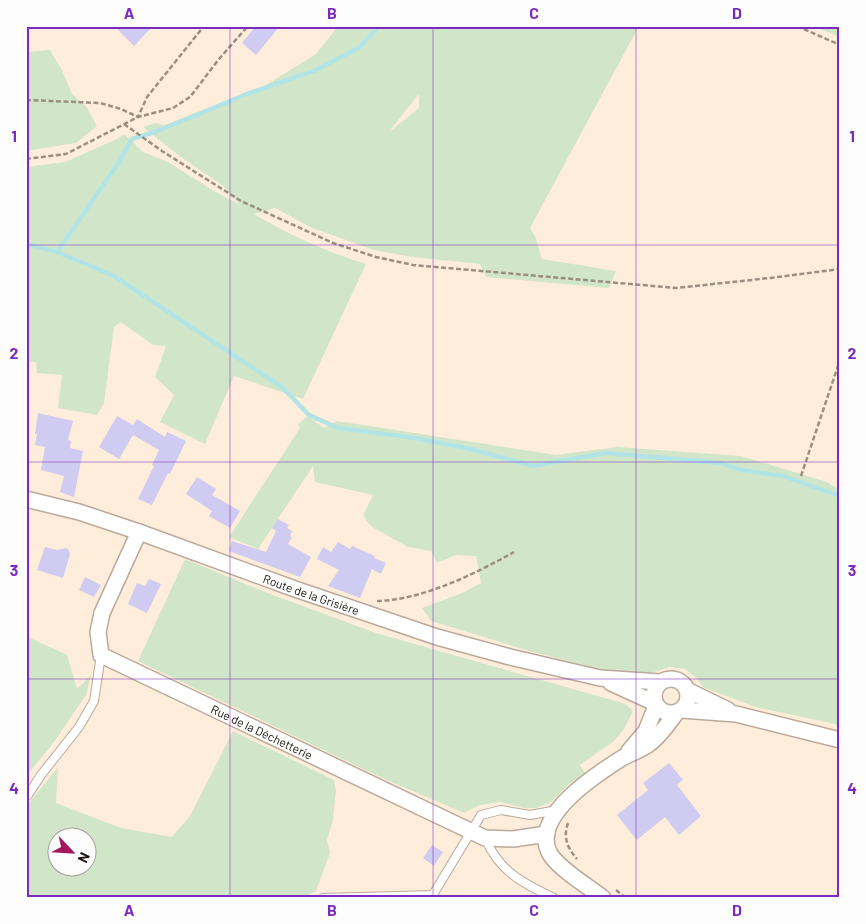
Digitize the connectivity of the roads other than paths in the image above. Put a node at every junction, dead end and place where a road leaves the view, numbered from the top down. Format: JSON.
{"nodes":[{"id":1,"x":26,"y":499,"type":"edge"},
{"id":2,"x":139,"y":532,"type":"junction"},
{"id":3,"x":101,"y":654,"type":"junction"},
{"id":4,"x":600,"y":678,"type":"junction"},
{"id":5,"x":660,"y":682,"type":"junction"},
{"id":6,"x":687,"y":690,"type":"junction"},
{"id":7,"x":656,"y":705,"type":"junction"},
{"id":8,"x":679,"y":711,"type":"junction"},
{"id":9,"x":736,"y":714,"type":"junction"},
{"id":10,"x":840,"y":740,"type":"edge"},
{"id":11,"x":623,"y":758,"type":"junction"},
{"id":12,"x":28,"y":795,"type":"dead end"},
{"id":13,"x":558,"y":810,"type":"junction"},
{"id":14,"x":547,"y":834,"type":"junction"},
{"id":15,"x":478,"y":835,"type":"junction"},
{"id":16,"x":608,"y":893,"type":"edge"},
{"id":17,"x":433,"y":897,"type":"edge"},
{"id":18,"x":323,"y":898,"type":"edge"},
{"id":19,"x":554,"y":898,"type":"edge"}],
"edges":[{"from":1,"to":2,"type":"street","name":"Route de la Grisière"},
{"from":2,"to":3,"type":"street"},
{"from":2,"to":4,"type":"street","name":"Route de la Grisière"},
{"from":3,"to":12,"type":"lane"},
{"from":3,"to":15,"type":"street","name":"Rue de la Déchetterie"},
{"from":4,"to":5,"type":"street","name":"Route de la Grisière"},
{"from":4,"to":7,"type":"street","name":"Route de la Grisière"},
{"from":5,"to":6,"type":"street","name":"Route de la Grisière"},
{"from":5,"to":7,"type":"street"},
{"from":6,"to":8,"type":"street"},
{"from":6,"to":9,"type":"street","name":"Route de la Grisière"},
{"from":7,"to":8,"type":"street","name":"Route de la Grisière"},
{"from":7,"to":11,"type":"street"},
{"from":8,"to":9,"type":"street","name":"Route de la Grisière"},
{"from":8,"to":11,"type":"street"},
{"from":9,"to":10,"type":"street","name":"Route de la Grisière"},
{"from":11,"to":13,"type":"street"},
{"from":13,"to":14,"type":"street"},
{"from":13,"to":15,"type":"lane"},
{"from":14,"to":15,"type":"street","name":"Rue de la Déchetterie"},
{"from":14,"to":16,"type":"street"},
{"from":15,"to":17,"type":"lane"},
{"from":15,"to":19,"type":"lane"},
{"from":17,"to":18,"type":"lane"}]}
